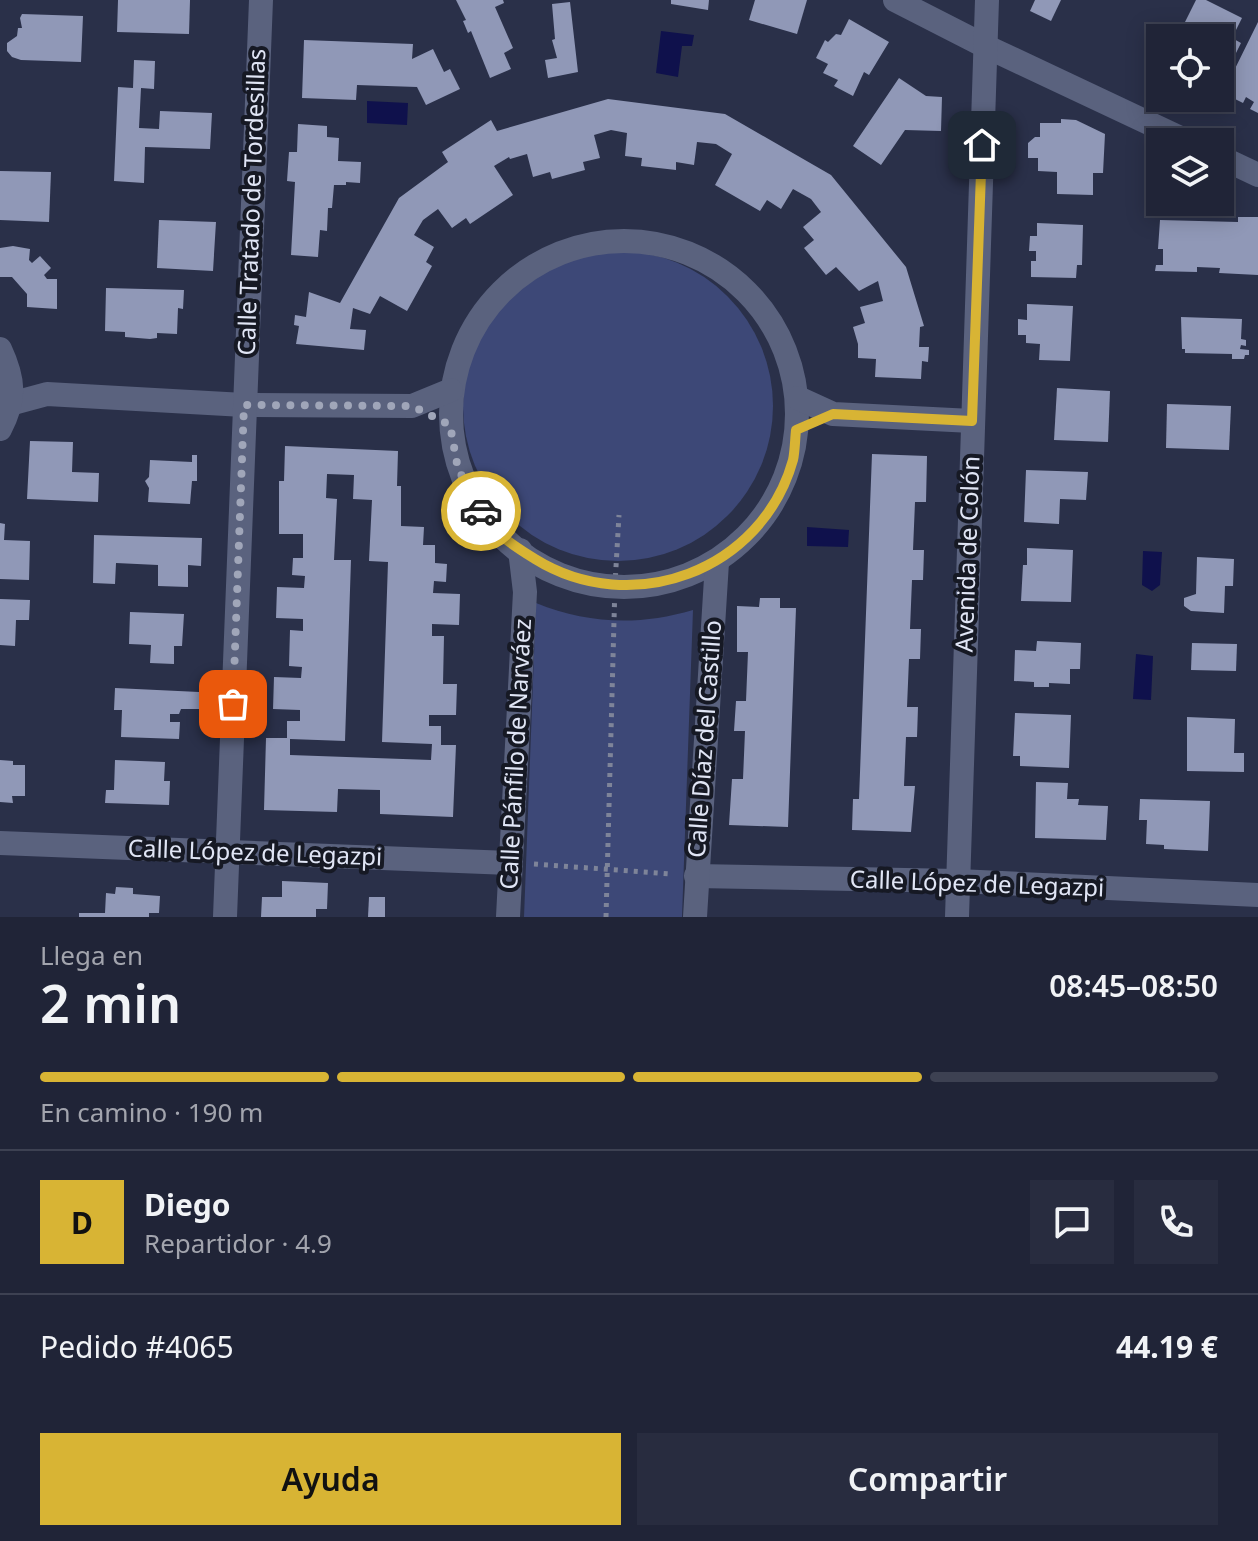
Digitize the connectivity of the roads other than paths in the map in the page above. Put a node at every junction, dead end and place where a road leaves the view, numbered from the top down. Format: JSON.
{"nodes":[{"id":1,"x":261,"y":0,"type":"edge"},
{"id":2,"x":895,"y":0,"type":"edge"},
{"id":3,"x":987,"y":0,"type":"edge"},
{"id":4,"x":985,"y":46,"type":"junction"},
{"id":5,"x":1159,"y":128,"type":"edge"},
{"id":6,"x":1234,"y":164,"type":"edge"},
{"id":7,"x":1258,"y":175,"type":"edge"},
{"id":8,"x":0,"y":349,"type":"edge"},
{"id":9,"x":11,"y":372,"type":"junction"},
{"id":10,"x":451,"y":390,"type":"junction"},
{"id":11,"x":47,"y":394,"type":"junction"},
{"id":12,"x":798,"y":398,"type":"junction"},
{"id":13,"x":10,"y":404,"type":"junction"},
{"id":14,"x":244,"y":405,"type":"junction"},
{"id":15,"x":412,"y":406,"type":"junction"},
{"id":16,"x":833,"y":414,"type":"junction"},
{"id":17,"x":972,"y":421,"type":"junction"},
{"id":18,"x":450,"y":425,"type":"junction"},
{"id":19,"x":0,"y":429,"type":"edge"},
{"id":20,"x":796,"y":430,"type":"junction"},
{"id":21,"x":520,"y":550,"type":"junction"},
{"id":22,"x":717,"y":562,"type":"junction"},
{"id":23,"x":546,"y":566,"type":"junction"},
{"id":24,"x":525,"y":592,"type":"junction"},
{"id":25,"x":0,"y":843,"type":"edge"},
{"id":26,"x":228,"y":853,"type":"junction"},
{"id":27,"x":510,"y":863,"type":"junction"},
{"id":28,"x":696,"y":876,"type":"junction"},
{"id":29,"x":958,"y":881,"type":"junction"},
{"id":30,"x":1258,"y":895,"type":"edge"},
{"id":31,"x":225,"y":917,"type":"edge"},
{"id":32,"x":508,"y":917,"type":"edge"},
{"id":33,"x":695,"y":917,"type":"edge"},
{"id":34,"x":957,"y":917,"type":"edge"}],
"edges":[{"from":1,"to":14,"type":"street","name":"Calle Tratado de Tordesillas"},
{"from":2,"to":4,"type":"street"},
{"from":3,"to":4,"type":"street","name":"Avenida de Colón"},
{"from":4,"to":5,"type":"street"},
{"from":4,"to":17,"type":"street","name":"Avenida de Colón"},
{"from":6,"to":7,"type":"street"},
{"from":8,"to":9,"type":"street"},
{"from":9,"to":11,"type":"street"},
{"from":9,"to":13,"type":"street"},
{"from":10,"to":12,"type":"street"},
{"from":10,"to":15,"type":"street"},
{"from":10,"to":18,"type":"street"},
{"from":11,"to":13,"type":"street"},
{"from":11,"to":14,"type":"street"},
{"from":12,"to":16,"type":"street"},
{"from":12,"to":20,"type":"street"},
{"from":13,"to":19,"type":"street"},
{"from":14,"to":15,"type":"street"},
{"from":14,"to":26,"type":"street","name":"Calle Tratado de Tordesillas"},
{"from":15,"to":18,"type":"street"},
{"from":16,"to":17,"type":"street"},
{"from":16,"to":20,"type":"street"},
{"from":17,"to":29,"type":"street","name":"Avenida de Colón"},
{"from":18,"to":21,"type":"street"},
{"from":20,"to":22,"type":"street"},
{"from":21,"to":23,"type":"street"},
{"from":21,"to":24,"type":"street","name":"Calle Pánfilo de Narváez"},
{"from":22,"to":23,"type":"street"},
{"from":22,"to":28,"type":"street","name":"Calle Díaz del Castillo"},
{"from":23,"to":24,"type":"street","name":"Calle Pánfilo de Narváez"},
{"from":24,"to":27,"type":"street","name":"Calle Pánfilo de Narváez"},
{"from":25,"to":26,"type":"street","name":"Calle López de Legazpi"},
{"from":26,"to":27,"type":"street","name":"Calle López de Legazpi"},
{"from":26,"to":31,"type":"street","name":"Calle Tratado de Tordesillas"},
{"from":27,"to":32,"type":"street","name":"Calle Pánfilo de Narváez"},
{"from":28,"to":29,"type":"street","name":"Calle López de Legazpi"},
{"from":28,"to":33,"type":"street","name":"Calle Díaz del Castillo"},
{"from":29,"to":30,"type":"street","name":"Calle López de Legazpi"},
{"from":29,"to":34,"type":"street","name":"Avenida de Colón"}]}
